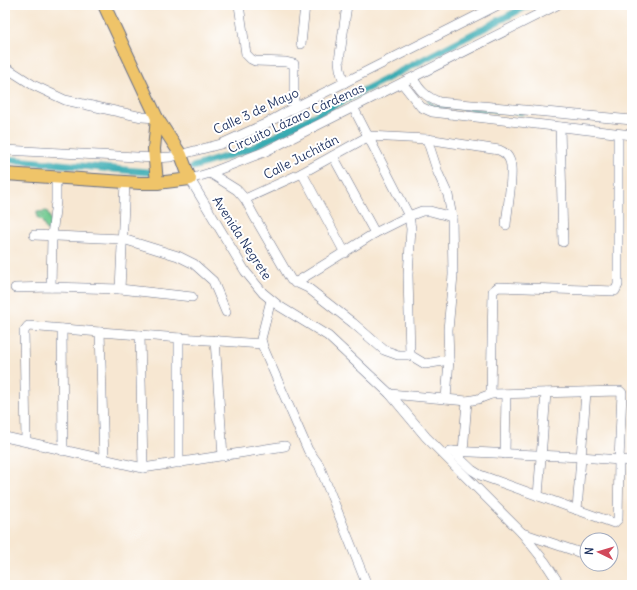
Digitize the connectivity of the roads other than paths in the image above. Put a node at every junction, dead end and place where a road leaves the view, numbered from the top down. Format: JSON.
{"nodes":[{"id":1,"x":104,"y":5,"type":"edge"},
{"id":2,"x":239,"y":5,"type":"edge"},
{"id":3,"x":306,"y":5,"type":"edge"},
{"id":4,"x":347,"y":5,"type":"edge"},
{"id":5,"x":556,"y":5,"type":"edge"},
{"id":6,"x":495,"y":6,"type":"edge"},
{"id":7,"x":301,"y":44,"type":"dead end"},
{"id":8,"x":5,"y":67,"type":"edge"},
{"id":9,"x":413,"y":78,"type":"junction"},
{"id":10,"x":344,"y":83,"type":"junction"},
{"id":11,"x":402,"y":83,"type":"junction"},
{"id":12,"x":353,"y":107,"type":"junction"},
{"id":13,"x":294,"y":108,"type":"junction"},
{"id":14,"x":157,"y":118,"type":"junction"},
{"id":15,"x":632,"y":120,"type":"edge"},
{"id":16,"x":560,"y":127,"type":"junction"},
{"id":17,"x":618,"y":134,"type":"junction"},
{"id":18,"x":632,"y":135,"type":"edge"},
{"id":19,"x":369,"y":136,"type":"junction"},
{"id":20,"x":427,"y":139,"type":"junction"},
{"id":21,"x":5,"y":150,"type":"edge"},
{"id":22,"x":181,"y":155,"type":"junction"},
{"id":23,"x":334,"y":156,"type":"junction"},
{"id":24,"x":155,"y":158,"type":"junction"},
{"id":25,"x":302,"y":173,"type":"junction"},
{"id":26,"x":5,"y":174,"type":"edge"},
{"id":27,"x":210,"y":174,"type":"junction"},
{"id":28,"x":56,"y":178,"type":"junction"},
{"id":29,"x":190,"y":180,"type":"junction"},
{"id":30,"x":125,"y":183,"type":"junction"},
{"id":31,"x":157,"y":183,"type":"junction"},
{"id":32,"x":245,"y":199,"type":"junction"},
{"id":33,"x":409,"y":216,"type":"junction"},
{"id":34,"x":452,"y":217,"type":"junction"},
{"id":35,"x":506,"y":225,"type":"dead end"},
{"id":36,"x":375,"y":233,"type":"junction"},
{"id":37,"x":34,"y":235,"type":"dead end"},
{"id":38,"x":52,"y":236,"type":"junction"},
{"id":39,"x":123,"y":239,"type":"junction"},
{"id":40,"x":563,"y":242,"type":"dead end"},
{"id":41,"x":344,"y":252,"type":"junction"},
{"id":42,"x":295,"y":283,"type":"junction"},
{"id":43,"x":15,"y":288,"type":"dead end"},
{"id":44,"x":51,"y":288,"type":"junction"},
{"id":45,"x":120,"y":289,"type":"junction"},
{"id":46,"x":192,"y":297,"type":"dead end"},
{"id":47,"x":271,"y":300,"type":"junction"},
{"id":48,"x":226,"y":312,"type":"dead end"},
{"id":49,"x":62,"y":329,"type":"junction"},
{"id":50,"x":100,"y":332,"type":"junction"},
{"id":51,"x":140,"y":335,"type":"junction"},
{"id":52,"x":179,"y":338,"type":"junction"},
{"id":53,"x":215,"y":340,"type":"junction"},
{"id":54,"x":262,"y":344,"type":"junction"},
{"id":55,"x":410,"y":355,"type":"junction"},
{"id":56,"x":449,"y":360,"type":"junction"},
{"id":57,"x":586,"y":392,"type":"junction"},
{"id":58,"x":546,"y":393,"type":"junction"},
{"id":59,"x":390,"y":394,"type":"junction"},
{"id":60,"x":491,"y":394,"type":"junction"},
{"id":61,"x":506,"y":394,"type":"junction"},
{"id":62,"x":446,"y":399,"type":"junction"},
{"id":63,"x":467,"y":401,"type":"junction"},
{"id":64,"x":5,"y":437,"type":"edge"},
{"id":65,"x":26,"y":441,"type":"junction"},
{"id":66,"x":285,"y":446,"type":"dead end"},
{"id":67,"x":439,"y":450,"type":"junction"},
{"id":68,"x":63,"y":451,"type":"junction"},
{"id":69,"x":452,"y":451,"type":"junction"},
{"id":70,"x":464,"y":452,"type":"junction"},
{"id":71,"x":505,"y":454,"type":"junction"},
{"id":72,"x":223,"y":456,"type":"junction"},
{"id":73,"x":541,"y":456,"type":"junction"},
{"id":74,"x":581,"y":457,"type":"junction"},
{"id":75,"x":104,"y":460,"type":"junction"},
{"id":76,"x":619,"y":460,"type":"junction"},
{"id":77,"x":632,"y":461,"type":"edge"},
{"id":78,"x":179,"y":463,"type":"junction"},
{"id":79,"x":143,"y":468,"type":"junction"},
{"id":80,"x":538,"y":496,"type":"junction"},
{"id":81,"x":577,"y":510,"type":"junction"},
{"id":82,"x":522,"y":533,"type":"junction"},
{"id":83,"x":579,"y":552,"type":"edge"},
{"id":84,"x":367,"y":585,"type":"edge"},
{"id":85,"x":560,"y":585,"type":"edge"}],
"edges":[{"from":1,"to":14,"type":"main road"},
{"from":2,"to":13,"type":"street"},
{"from":3,"to":7,"type":"street"},
{"from":4,"to":10,"type":"street"},
{"from":5,"to":9,"type":"street","name":"Circuito Lázaro Cárdenas"},
{"from":6,"to":10,"type":"street","name":"Calle 3 de Mayo"},
{"from":8,"to":14,"type":"street"},
{"from":9,"to":11,"type":"street","name":"Circuito Lázaro Cárdenas"},
{"from":9,"to":15,"type":"street"},
{"from":10,"to":13,"type":"street","name":"Calle 3 de Mayo"},
{"from":11,"to":12,"type":"street","name":"Circuito Lázaro Cárdenas"},
{"from":11,"to":16,"type":"street"},
{"from":12,"to":19,"type":"street"},
{"from":12,"to":27,"type":"street","name":"Circuito Lázaro Cárdenas"},
{"from":13,"to":22,"type":"street","name":"Calle 3 de Mayo"},
{"from":14,"to":22,"type":"main road"},
{"from":14,"to":24,"type":"main road"},
{"from":16,"to":17,"type":"street"},
{"from":16,"to":40,"type":"street"},
{"from":17,"to":18,"type":"street"},
{"from":17,"to":60,"type":"street"},
{"from":19,"to":20,"type":"street"},
{"from":19,"to":23,"type":"street","name":"Calle Juchitán"},
{"from":19,"to":33,"type":"street"},
{"from":20,"to":34,"type":"street"},
{"from":20,"to":35,"type":"street"},
{"from":21,"to":24,"type":"street","name":"Calle 3 de Mayo"},
{"from":22,"to":24,"type":"street","name":"Calle 3 de Mayo"},
{"from":22,"to":29,"type":"main road"},
{"from":23,"to":25,"type":"street","name":"Calle Juchitán"},
{"from":23,"to":36,"type":"street"},
{"from":24,"to":31,"type":"main road"},
{"from":25,"to":32,"type":"street","name":"Calle Juchitán"},
{"from":25,"to":41,"type":"street"},
{"from":26,"to":28,"type":"main road","name":"Circuito Lázaro Cárdenas"},
{"from":27,"to":29,"type":"street","name":"Circuito Lázaro Cárdenas"},
{"from":27,"to":32,"type":"street"},
{"from":28,"to":30,"type":"main road","name":"Circuito Lázaro Cárdenas"},
{"from":28,"to":38,"type":"street"},
{"from":29,"to":31,"type":"main road","name":"Circuito Lázaro Cárdenas"},
{"from":29,"to":47,"type":"street","name":"Avenida Negrete"},
{"from":30,"to":31,"type":"main road","name":"Circuito Lázaro Cárdenas"},
{"from":30,"to":39,"type":"street"},
{"from":32,"to":42,"type":"street"},
{"from":33,"to":34,"type":"street"},
{"from":33,"to":36,"type":"street"},
{"from":33,"to":55,"type":"street"},
{"from":34,"to":56,"type":"street"},
{"from":36,"to":41,"type":"street"},
{"from":37,"to":38,"type":"street"},
{"from":38,"to":39,"type":"street"},
{"from":38,"to":44,"type":"street"},
{"from":39,"to":45,"type":"street"},
{"from":39,"to":48,"type":"street"},
{"from":41,"to":42,"type":"street"},
{"from":42,"to":55,"type":"street"},
{"from":43,"to":44,"type":"street"},
{"from":44,"to":45,"type":"street"},
{"from":45,"to":46,"type":"street"},
{"from":47,"to":54,"type":"street"},
{"from":47,"to":59,"type":"street","name":"Avenida Negrete"},
{"from":49,"to":50,"type":"street"},
{"from":49,"to":65,"type":"street"},
{"from":49,"to":68,"type":"street"},
{"from":50,"to":51,"type":"street"},
{"from":50,"to":75,"type":"street"},
{"from":51,"to":52,"type":"street"},
{"from":51,"to":79,"type":"street"},
{"from":52,"to":53,"type":"street"},
{"from":52,"to":78,"type":"street"},
{"from":53,"to":54,"type":"street"},
{"from":53,"to":72,"type":"street"},
{"from":54,"to":84,"type":"street"},
{"from":55,"to":56,"type":"street"},
{"from":56,"to":62,"type":"street"},
{"from":57,"to":58,"type":"street"},
{"from":57,"to":74,"type":"street"},
{"from":57,"to":76,"type":"street"},
{"from":58,"to":61,"type":"street"},
{"from":58,"to":73,"type":"street"},
{"from":59,"to":62,"type":"street"},
{"from":59,"to":67,"type":"street","name":"Avenida Negrete"},
{"from":60,"to":61,"type":"street"},
{"from":60,"to":63,"type":"street"},
{"from":61,"to":71,"type":"street"},
{"from":62,"to":63,"type":"street"},
{"from":63,"to":70,"type":"street"},
{"from":64,"to":65,"type":"street"},
{"from":65,"to":68,"type":"street"},
{"from":66,"to":72,"type":"street"},
{"from":67,"to":69,"type":"street"},
{"from":67,"to":82,"type":"street","name":"Avenida Negrete"},
{"from":68,"to":75,"type":"street"},
{"from":69,"to":70,"type":"street"},
{"from":69,"to":80,"type":"street"},
{"from":70,"to":71,"type":"street"},
{"from":71,"to":73,"type":"street"},
{"from":72,"to":78,"type":"street"},
{"from":73,"to":74,"type":"street"},
{"from":73,"to":80,"type":"street"},
{"from":74,"to":76,"type":"street"},
{"from":74,"to":81,"type":"street"},
{"from":75,"to":79,"type":"street"},
{"from":76,"to":77,"type":"street"},
{"from":76,"to":81,"type":"street"},
{"from":78,"to":79,"type":"street"},
{"from":80,"to":81,"type":"street"},
{"from":82,"to":83,"type":"street"},
{"from":82,"to":85,"type":"street","name":"Avenida Negrete"}]}
